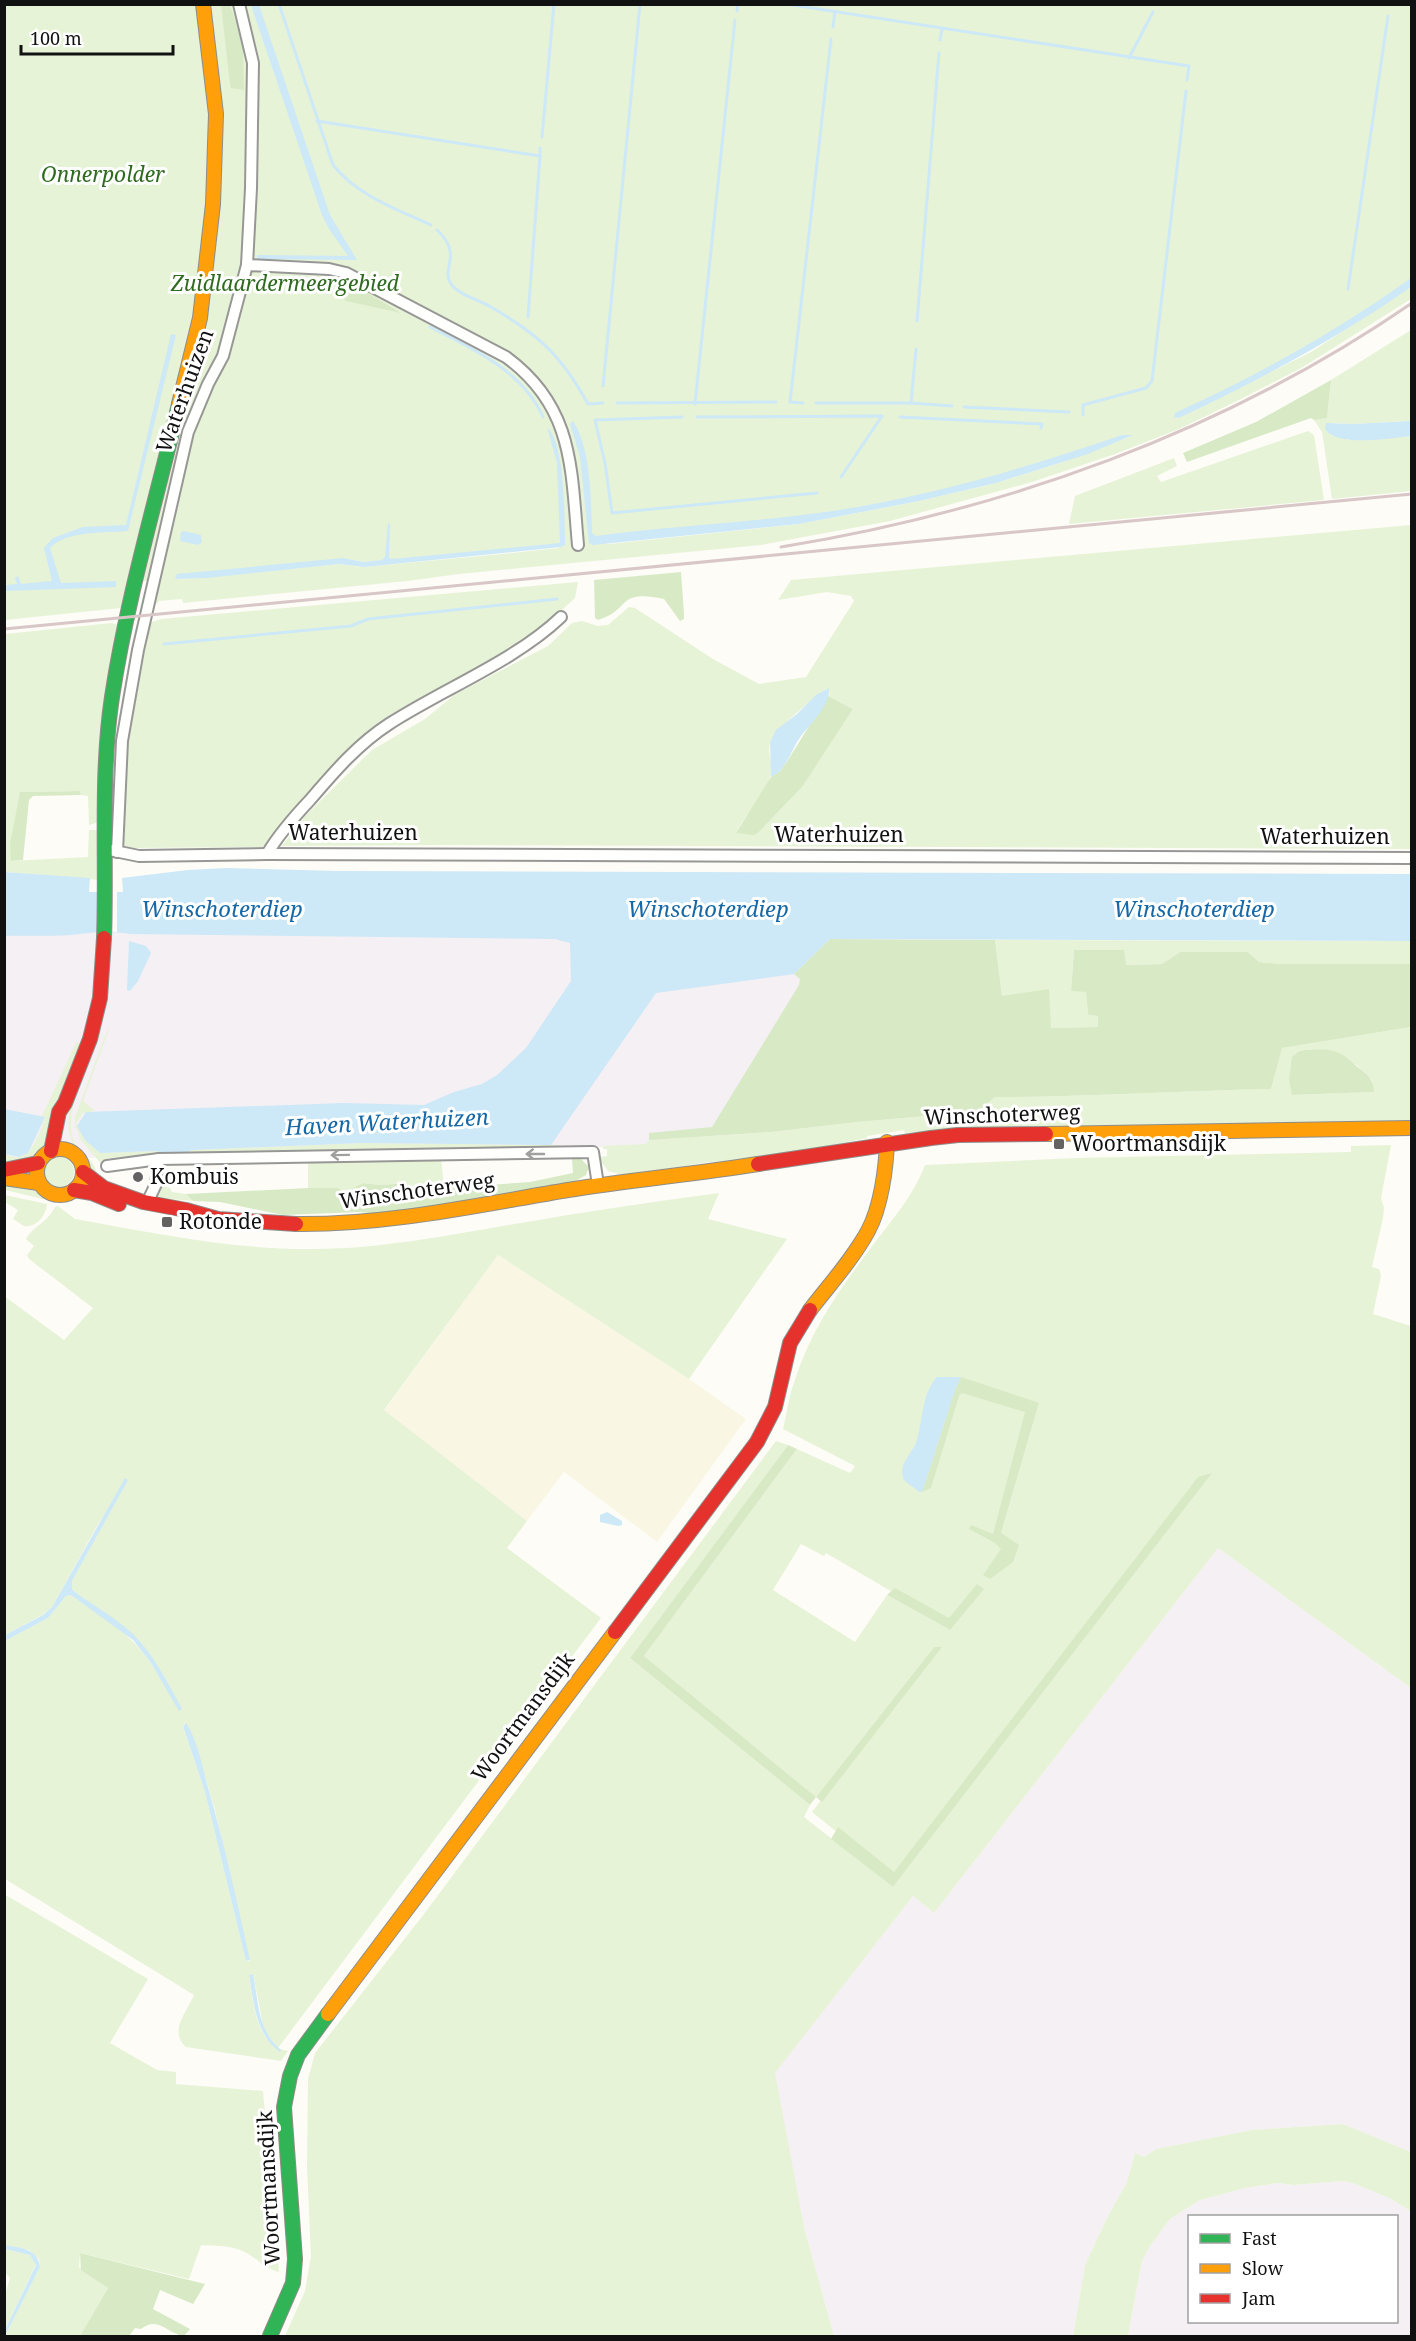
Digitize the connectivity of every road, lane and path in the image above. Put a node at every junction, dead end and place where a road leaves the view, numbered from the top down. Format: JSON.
{"nodes":[{"id":1,"x":202,"y":4,"type":"edge"},
{"id":2,"x":239,"y":4,"type":"edge"},
{"id":3,"x":246,"y":265,"type":"junction"},
{"id":4,"x":578,"y":544,"type":"dead end"},
{"id":5,"x":561,"y":617,"type":"dead end"},
{"id":6,"x":111,"y":850,"type":"junction"},
{"id":7,"x":267,"y":854,"type":"junction"},
{"id":8,"x":1412,"y":858,"type":"edge"},
{"id":9,"x":64,"y":1103,"type":"junction"},
{"id":10,"x":1412,"y":1128,"type":"edge"},
{"id":11,"x":886,"y":1142,"type":"junction"},
{"id":12,"x":51,"y":1150,"type":"junction"},
{"id":13,"x":71,"y":1152,"type":"junction"},
{"id":14,"x":159,"y":1159,"type":"junction"},
{"id":15,"x":38,"y":1163,"type":"junction"},
{"id":16,"x":107,"y":1166,"type":"dead end"},
{"id":17,"x":4,"y":1170,"type":"edge"},
{"id":18,"x":82,"y":1172,"type":"junction"},
{"id":19,"x":4,"y":1178,"type":"edge"},
{"id":20,"x":39,"y":1183,"type":"junction"},
{"id":21,"x":598,"y":1185,"type":"junction"},
{"id":22,"x":74,"y":1190,"type":"junction"},
{"id":23,"x":147,"y":1203,"type":"junction"},
{"id":24,"x":205,"y":1216,"type":"junction"},
{"id":25,"x":270,"y":2337,"type":"edge"}],
"edges":[{"from":1,"to":6,"type":"main road","name":"Waterhuizen"},
{"from":2,"to":3,"type":"street","name":"Waterhuizen"},
{"from":3,"to":4,"type":"street"},
{"from":3,"to":6,"type":"street","name":"Waterhuizen"},
{"from":5,"to":7,"type":"street","name":"Waterhuizen"},
{"from":6,"to":7,"type":"street","name":"Waterhuizen"},
{"from":6,"to":9,"type":"main road","name":"Waterhuizen"},
{"from":7,"to":8,"type":"street","name":"Waterhuizen"},
{"from":9,"to":12,"type":"main road","name":"Waterhuizen"},
{"from":9,"to":13,"type":"main road","name":"Waterhuizen"},
{"from":10,"to":11,"type":"main road","name":"Winschoterweg"},
{"from":11,"to":21,"type":"main road","name":"Winschoterweg"},
{"from":11,"to":25,"type":"main road","name":"Woortmansdijk"},
{"from":12,"to":13,"type":"main road"},
{"from":12,"to":15,"type":"main road"},
{"from":13,"to":18,"type":"main road"},
{"from":14,"to":16,"type":"street","name":"Winschoterweg"},
{"from":21,"to":14,"type":"street","name":"Winschoterweg","one_way":true},
{"from":14,"to":23,"type":"street"},
{"from":15,"to":17,"type":"main road"},
{"from":15,"to":20,"type":"main road"},
{"from":18,"to":22,"type":"main road"},
{"from":18,"to":23,"type":"main road","name":"Winschoterweg"},
{"from":19,"to":20,"type":"main road"},
{"from":20,"to":22,"type":"main road"},
{"from":21,"to":24,"type":"main road","name":"Winschoterweg"},
{"from":22,"to":24,"type":"main road","name":"Winschoterweg"},
{"from":23,"to":24,"type":"main road","name":"Winschoterweg"}]}
